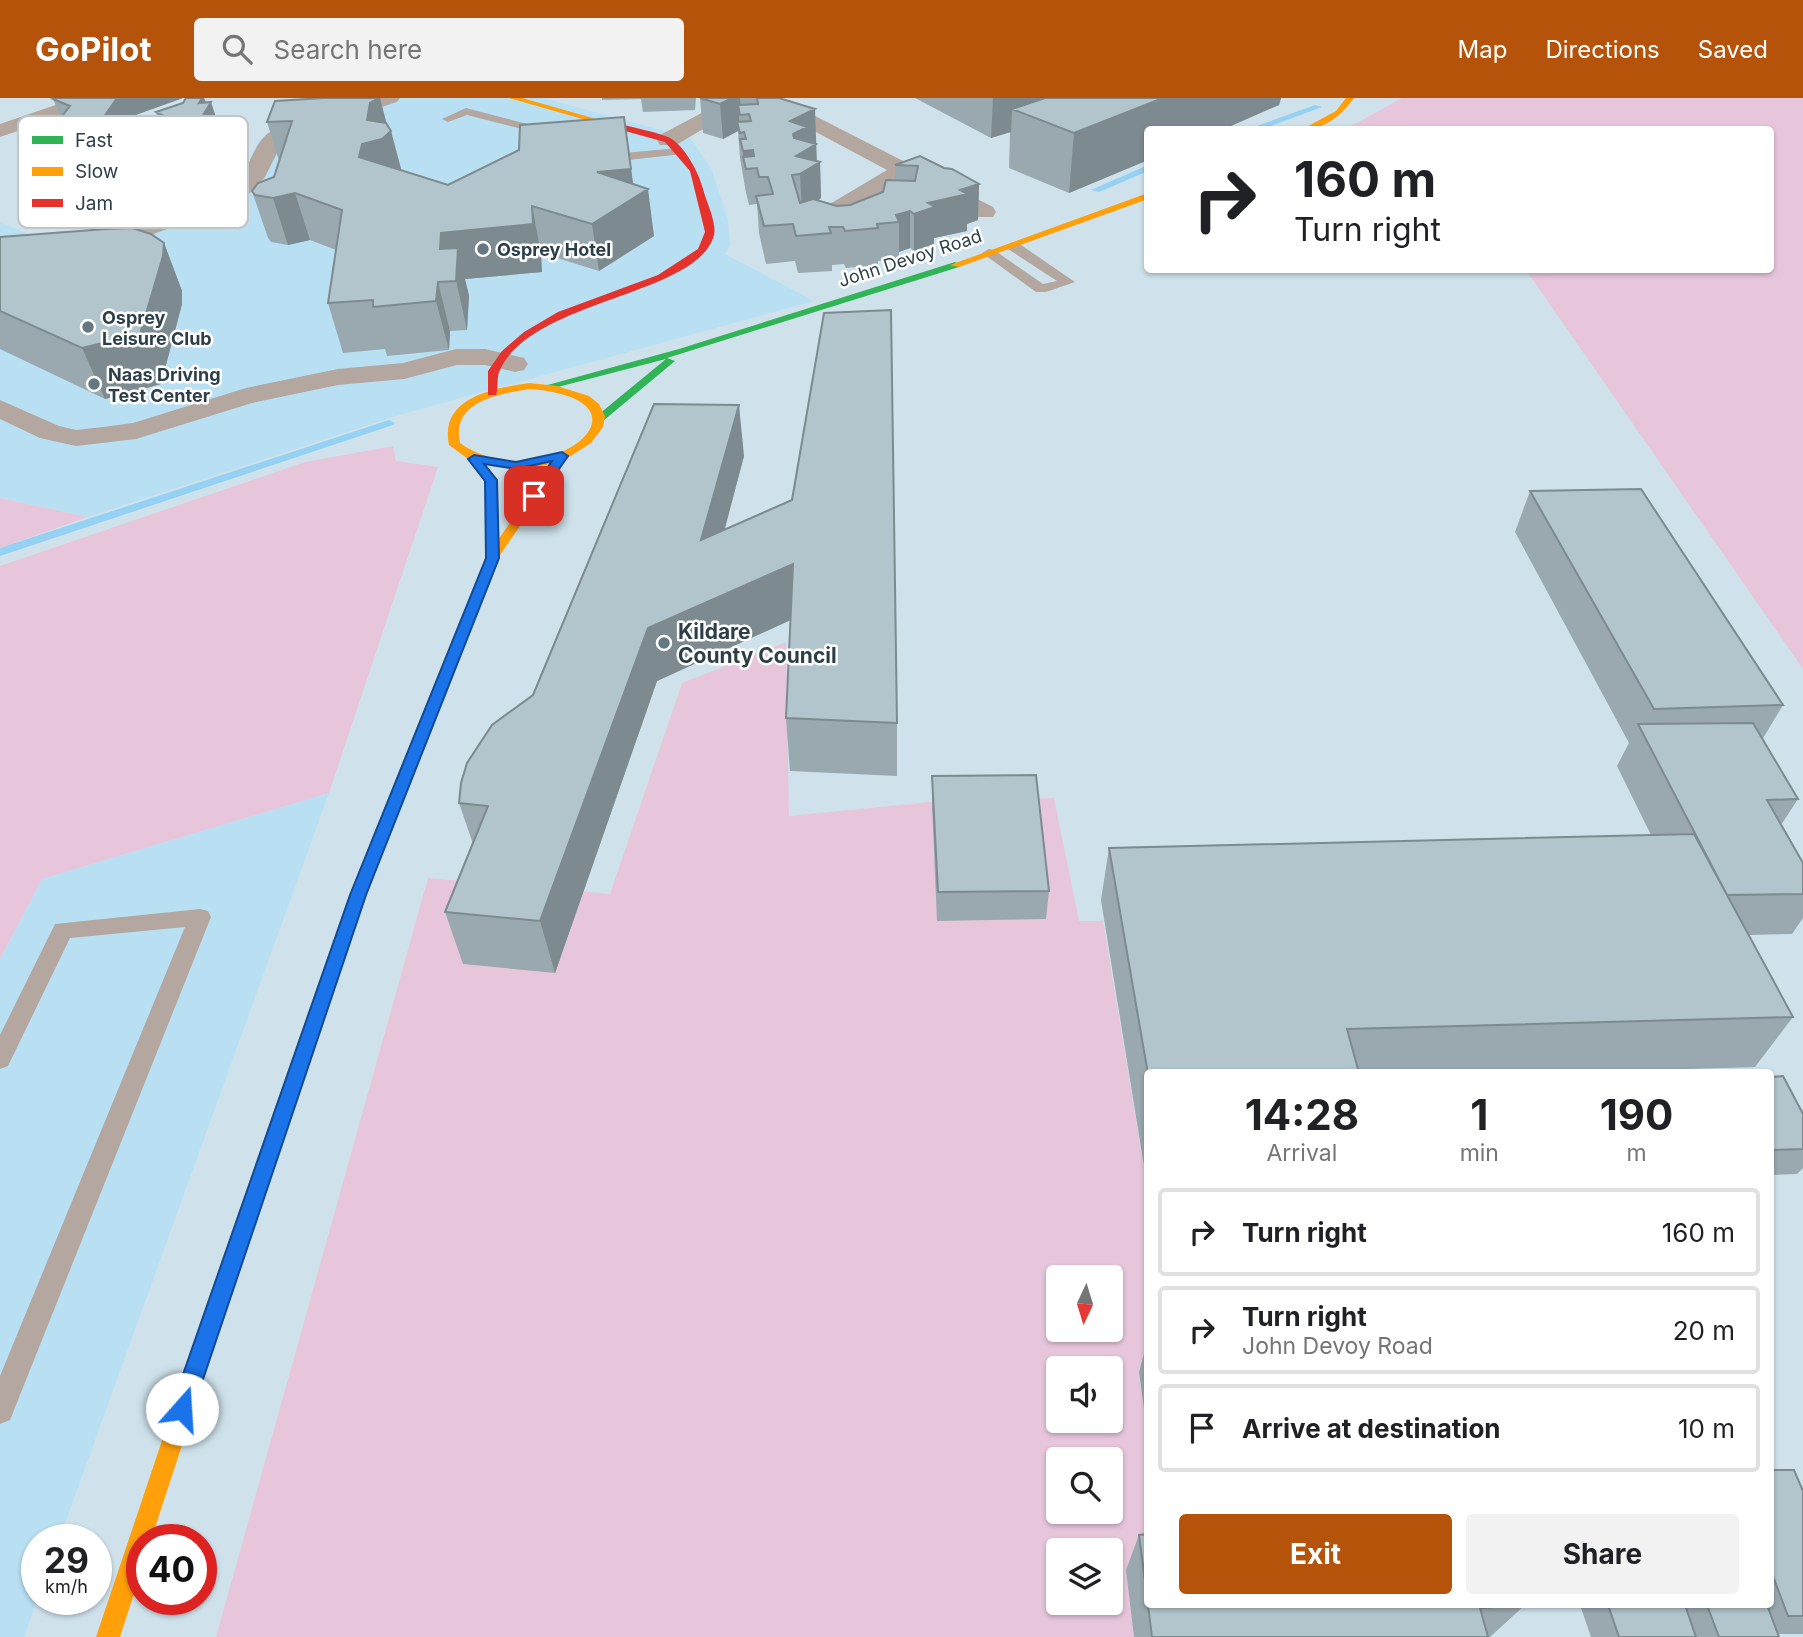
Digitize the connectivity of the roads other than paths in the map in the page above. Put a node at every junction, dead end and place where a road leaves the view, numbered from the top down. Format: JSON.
{"nodes":[{"id":1,"x":96,"y":98,"type":"edge"},
{"id":2,"x":390,"y":98,"type":"edge"},
{"id":3,"x":513,"y":98,"type":"edge"},
{"id":4,"x":745,"y":98,"type":"edge"},
{"id":5,"x":764,"y":98,"type":"edge"},
{"id":6,"x":1350,"y":98,"type":"edge"},
{"id":7,"x":44,"y":116,"type":"edge"},
{"id":8,"x":449,"y":119,"type":"dead end"},
{"id":9,"x":18,"y":125,"type":"edge"},
{"id":10,"x":1313,"y":126,"type":"edge"},
{"id":11,"x":0,"y":131,"type":"edge"},
{"id":12,"x":635,"y":131,"type":"junction"},
{"id":13,"x":554,"y":135,"type":"edge"},
{"id":14,"x":614,"y":138,"type":"edge"},
{"id":15,"x":673,"y":146,"type":"junction"},
{"id":16,"x":595,"y":159,"type":"edge"},
{"id":17,"x":903,"y":170,"type":"junction"},
{"id":18,"x":248,"y":183,"type":"edge"},
{"id":19,"x":1144,"y":198,"type":"edge"},
{"id":20,"x":985,"y":212,"type":"dead end"},
{"id":21,"x":821,"y":219,"type":"edge"},
{"id":22,"x":150,"y":228,"type":"edge"},
{"id":23,"x":1013,"y":246,"type":"junction"},
{"id":24,"x":989,"y":253,"type":"junction"},
{"id":25,"x":0,"y":255,"type":"edge"},
{"id":26,"x":683,"y":351,"type":"junction"},
{"id":27,"x":508,"y":359,"type":"junction"},
{"id":28,"x":404,"y":371,"type":"junction"},
{"id":29,"x":540,"y":386,"type":"junction"},
{"id":30,"x":488,"y":394,"type":"junction"},
{"id":31,"x":0,"y":408,"type":"edge"},
{"id":32,"x":599,"y":419,"type":"junction"},
{"id":33,"x":562,"y":456,"type":"junction"},
{"id":34,"x":474,"y":459,"type":"junction"},
{"id":35,"x":492,"y":558,"type":"junction"},
{"id":36,"x":0,"y":1059,"type":"edge"},
{"id":37,"x":0,"y":1410,"type":"edge"},
{"id":38,"x":108,"y":1637,"type":"edge"}],
"edges":[{"from":1,"to":7,"type":"street"},
{"from":2,"to":18,"type":"street"},
{"from":3,"to":12,"type":"street"},
{"from":4,"to":15,"type":"street"},
{"from":5,"to":17,"type":"street"},
{"from":6,"to":10,"type":"street"},
{"from":8,"to":13,"type":"lane"},
{"from":9,"to":11,"type":"street"},
{"from":12,"to":14,"type":"lane"},
{"from":12,"to":15,"type":"street"},
{"from":15,"to":16,"type":"lane"},
{"from":15,"to":27,"type":"street"},
{"from":17,"to":20,"type":"street"},
{"from":17,"to":21,"type":"street"},
{"from":19,"to":23,"type":"street","name":"John Devoy Road"},
{"from":22,"to":25,"type":"street"},
{"from":23,"to":24,"type":"street","name":"John Devoy Road"},
{"from":23,"to":24,"type":"lane"},
{"from":24,"to":26,"type":"street","name":"John Devoy Road"},
{"from":26,"to":29,"type":"street","name":"John Devoy Road"},
{"from":26,"to":32,"type":"street","name":"John Devoy Road"},
{"from":27,"to":28,"type":"street"},
{"from":27,"to":29,"type":"street"},
{"from":27,"to":30,"type":"street"},
{"from":28,"to":30,"type":"street"},
{"from":28,"to":31,"type":"street"},
{"from":29,"to":30,"type":"street","name":"John Devoy Road"},
{"from":29,"to":32,"type":"street"},
{"from":30,"to":34,"type":"street"},
{"from":32,"to":33,"type":"street","name":"John Devoy Road"},
{"from":33,"to":34,"type":"street"},
{"from":33,"to":35,"type":"street"},
{"from":34,"to":35,"type":"street"},
{"from":35,"to":38,"type":"street"},
{"from":36,"to":37,"type":"lane"}]}
